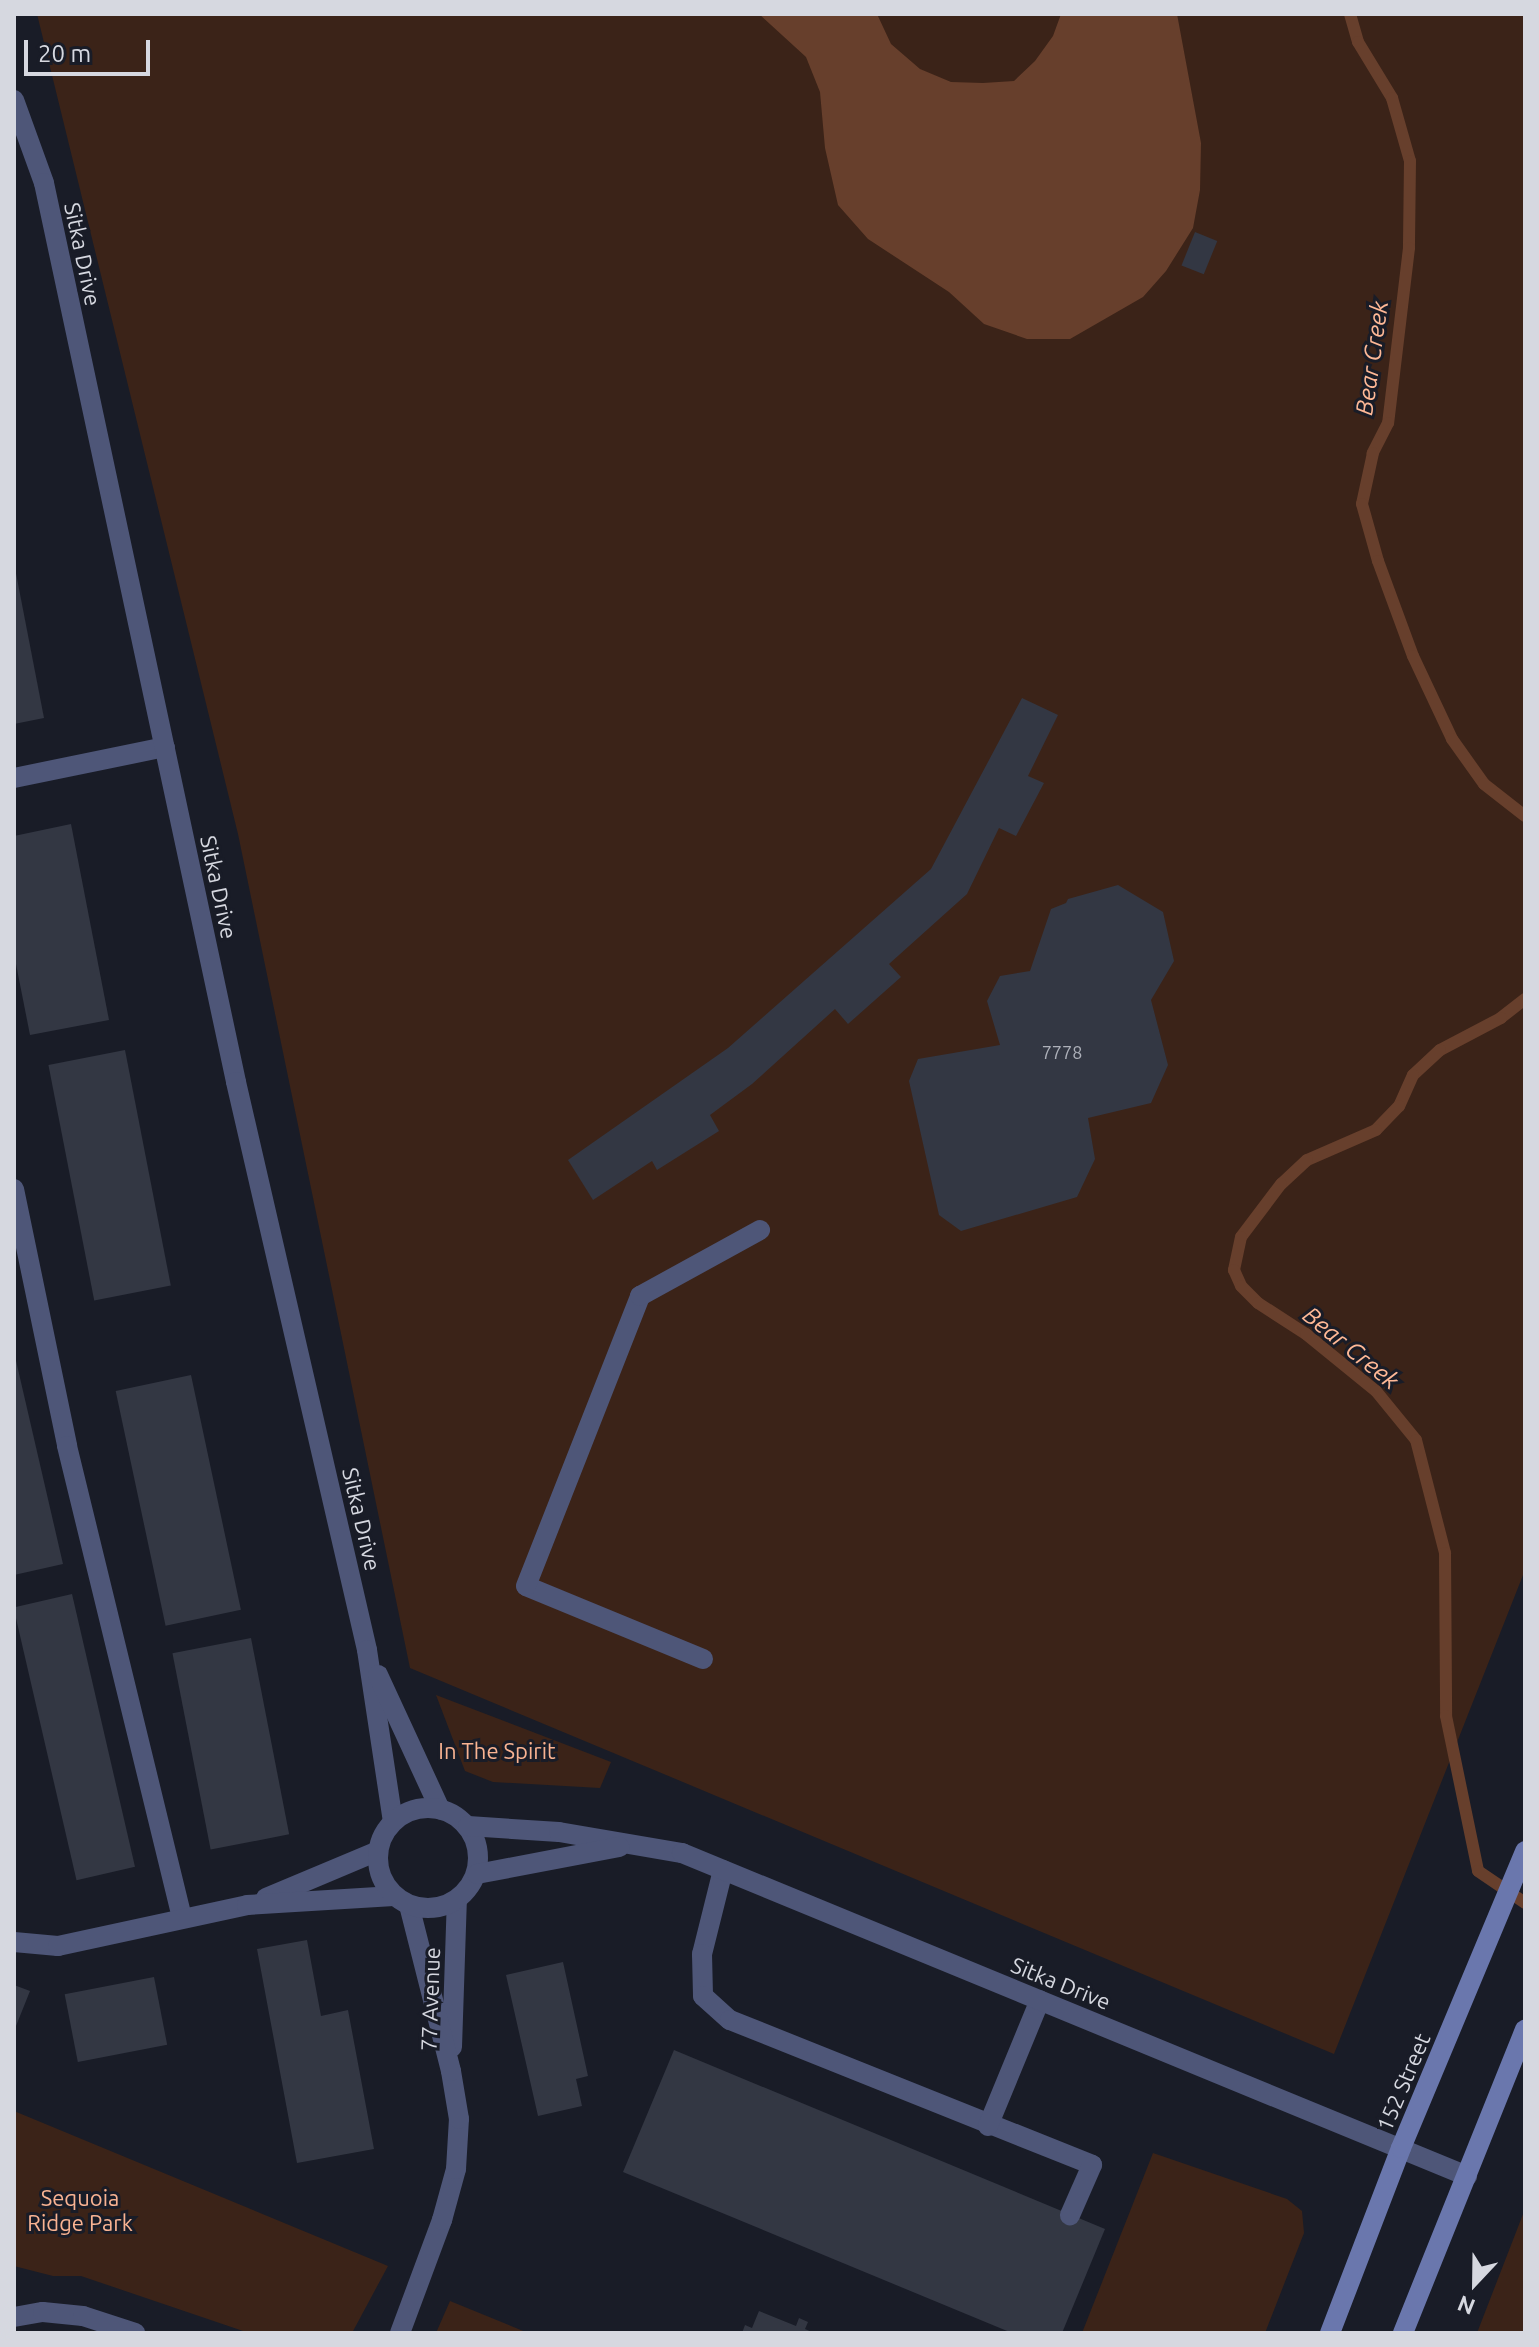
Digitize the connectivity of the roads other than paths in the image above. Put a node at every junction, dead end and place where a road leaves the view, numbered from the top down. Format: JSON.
{"nodes":[{"id":1,"x":14,"y":100,"type":"edge"},
{"id":2,"x":20,"y":128,"type":"edge"},
{"id":3,"x":165,"y":747,"type":"junction"},
{"id":4,"x":14,"y":778,"type":"edge"},
{"id":5,"x":14,"y":1189,"type":"edge"},
{"id":6,"x":760,"y":1230,"type":"dead end"},
{"id":7,"x":367,"y":1650,"type":"junction"},
{"id":8,"x":703,"y":1659,"type":"dead end"},
{"id":9,"x":440,"y":1809,"type":"junction"},
{"id":10,"x":393,"y":1821,"type":"junction"},
{"id":11,"x":468,"y":1826,"type":"junction"},
{"id":12,"x":635,"y":1844,"type":"junction"},
{"id":13,"x":378,"y":1851,"type":"junction"},
{"id":14,"x":1525,"y":1851,"type":"edge"},
{"id":15,"x":723,"y":1870,"type":"junction"},
{"id":16,"x":477,"y":1874,"type":"junction"},
{"id":17,"x":457,"y":1900,"type":"junction"},
{"id":18,"x":401,"y":1901,"type":"junction"},
{"id":19,"x":247,"y":1905,"type":"junction"},
{"id":20,"x":182,"y":1917,"type":"junction"},
{"id":21,"x":14,"y":1942,"type":"edge"},
{"id":22,"x":1040,"y":2000,"type":"junction"},
{"id":23,"x":1525,"y":2030,"type":"edge"},
{"id":24,"x":451,"y":2071,"type":"junction"},
{"id":25,"x":988,"y":2126,"type":"junction"},
{"id":26,"x":1401,"y":2148,"type":"junction"},
{"id":27,"x":1467,"y":2176,"type":"junction"},
{"id":28,"x":1070,"y":2215,"type":"dead end"},
{"id":29,"x":14,"y":2317,"type":"edge"},
{"id":30,"x":135,"y":2333,"type":"edge"},
{"id":31,"x":400,"y":2333,"type":"edge"},
{"id":32,"x":1330,"y":2333,"type":"edge"},
{"id":33,"x":1403,"y":2333,"type":"edge"}],
"edges":[{"from":1,"to":2,"type":"street"},
{"from":2,"to":3,"type":"street","name":"Sitka Drive"},
{"from":3,"to":4,"type":"street"},
{"from":3,"to":7,"type":"street","name":"Sitka Drive"},
{"from":5,"to":20,"type":"street"},
{"from":6,"to":8,"type":"street"},
{"from":7,"to":9,"type":"street","name":"Sitka Drive"},
{"from":7,"to":10,"type":"street","name":"Sitka Drive"},
{"from":9,"to":10,"type":"street"},
{"from":9,"to":11,"type":"street"},
{"from":10,"to":13,"type":"street"},
{"from":11,"to":12,"type":"street","name":"Sitka Drive"},
{"from":11,"to":16,"type":"street"},
{"from":12,"to":15,"type":"street","name":"Sitka Drive"},
{"from":12,"to":16,"type":"street","name":"Sitka Drive"},
{"from":13,"to":18,"type":"street"},
{"from":13,"to":19,"type":"street"},
{"from":14,"to":26,"type":"main road","name":"152 Street"},
{"from":15,"to":22,"type":"street","name":"Sitka Drive"},
{"from":15,"to":25,"type":"street"},
{"from":16,"to":17,"type":"street"},
{"from":17,"to":18,"type":"street"},
{"from":17,"to":24,"type":"street","name":"77 Avenue"},
{"from":18,"to":19,"type":"street"},
{"from":18,"to":24,"type":"street","name":"77 Avenue"},
{"from":19,"to":20,"type":"street"},
{"from":20,"to":21,"type":"street"},
{"from":22,"to":25,"type":"street"},
{"from":22,"to":26,"type":"street","name":"Sitka Drive"},
{"from":23,"to":27,"type":"main road"},
{"from":24,"to":31,"type":"street"},
{"from":25,"to":28,"type":"street"},
{"from":26,"to":27,"type":"street","name":"Sitka Drive"},
{"from":26,"to":32,"type":"main road","name":"152 Street"},
{"from":27,"to":33,"type":"main road"},
{"from":29,"to":30,"type":"street"}]}
